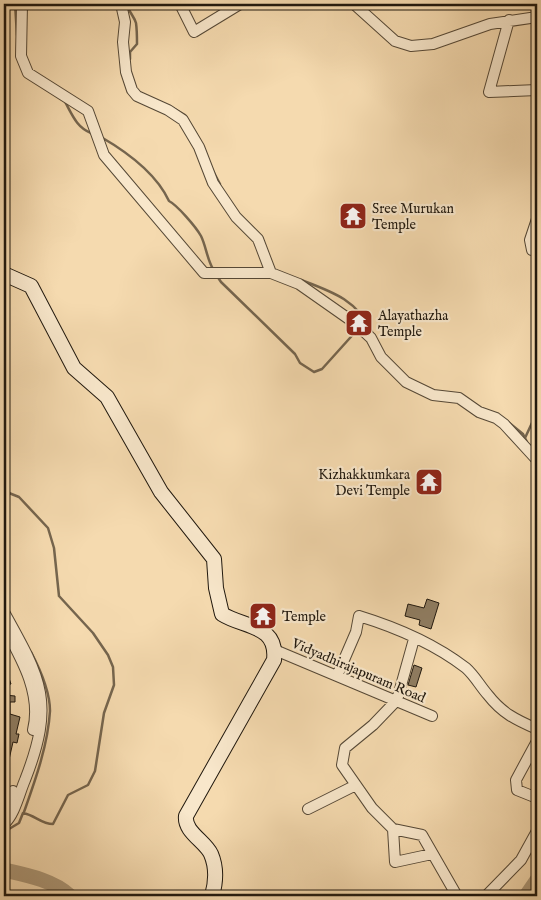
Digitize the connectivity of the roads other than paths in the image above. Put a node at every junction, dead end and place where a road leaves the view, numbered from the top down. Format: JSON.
{"nodes":[{"id":1,"x":22,"y":4,"type":"edge"},
{"id":2,"x":121,"y":4,"type":"edge"},
{"id":3,"x":180,"y":4,"type":"edge"},
{"id":4,"x":240,"y":4,"type":"edge"},
{"id":5,"x":354,"y":4,"type":"edge"},
{"id":6,"x":537,"y":17,"type":"edge"},
{"id":7,"x":509,"y":20,"type":"junction"},
{"id":8,"x":537,"y":90,"type":"edge"},
{"id":9,"x":537,"y":219,"type":"edge"},
{"id":10,"x":537,"y":250,"type":"edge"},
{"id":11,"x":271,"y":273,"type":"junction"},
{"id":12,"x":4,"y":274,"type":"edge"},
{"id":13,"x":537,"y":460,"type":"edge"},
{"id":14,"x":4,"y":612,"type":"edge"},
{"id":15,"x":4,"y":627,"type":"edge"},
{"id":16,"x":414,"y":639,"type":"junction"},
{"id":17,"x":275,"y":650,"type":"junction"},
{"id":18,"x":337,"y":676,"type":"junction"},
{"id":19,"x":396,"y":700,"type":"junction"},
{"id":20,"x":432,"y":716,"type":"dead end"},
{"id":21,"x":537,"y":729,"type":"edge"},
{"id":22,"x":537,"y":741,"type":"edge"},
{"id":23,"x":356,"y":785,"type":"junction"},
{"id":24,"x":537,"y":798,"type":"edge"},
{"id":25,"x":4,"y":807,"type":"edge"},
{"id":26,"x":308,"y":809,"type":"dead end"},
{"id":27,"x":4,"y":824,"type":"edge"},
{"id":28,"x":393,"y":829,"type":"junction"},
{"id":29,"x":537,"y":831,"type":"edge"},
{"id":30,"x":432,"y":854,"type":"junction"},
{"id":31,"x":212,"y":896,"type":"edge"},
{"id":32,"x":457,"y":896,"type":"edge"},
{"id":33,"x":486,"y":896,"type":"edge"}],
"edges":[{"from":1,"to":11,"type":"street"},
{"from":2,"to":11,"type":"street"},
{"from":3,"to":4,"type":"street"},
{"from":5,"to":7,"type":"street"},
{"from":6,"to":7,"type":"street"},
{"from":7,"to":8,"type":"street"},
{"from":9,"to":10,"type":"street"},
{"from":11,"to":13,"type":"street"},
{"from":12,"to":17,"type":"main road"},
{"from":14,"to":27,"type":"street"},
{"from":15,"to":25,"type":"street"},
{"from":16,"to":18,"type":"street"},
{"from":16,"to":19,"type":"street"},
{"from":16,"to":21,"type":"street"},
{"from":17,"to":18,"type":"street","name":"Vidyadhirajapuram Road"},
{"from":17,"to":31,"type":"main road"},
{"from":18,"to":19,"type":"street","name":"Vidyadhirajapuram Road"},
{"from":19,"to":20,"type":"street","name":"Vidyadhirajapuram Road"},
{"from":19,"to":23,"type":"street"},
{"from":22,"to":24,"type":"street"},
{"from":23,"to":26,"type":"street"},
{"from":23,"to":28,"type":"street"},
{"from":28,"to":30,"type":"street"},
{"from":28,"to":30,"type":"street"},
{"from":29,"to":33,"type":"street"},
{"from":30,"to":32,"type":"street"}]}
